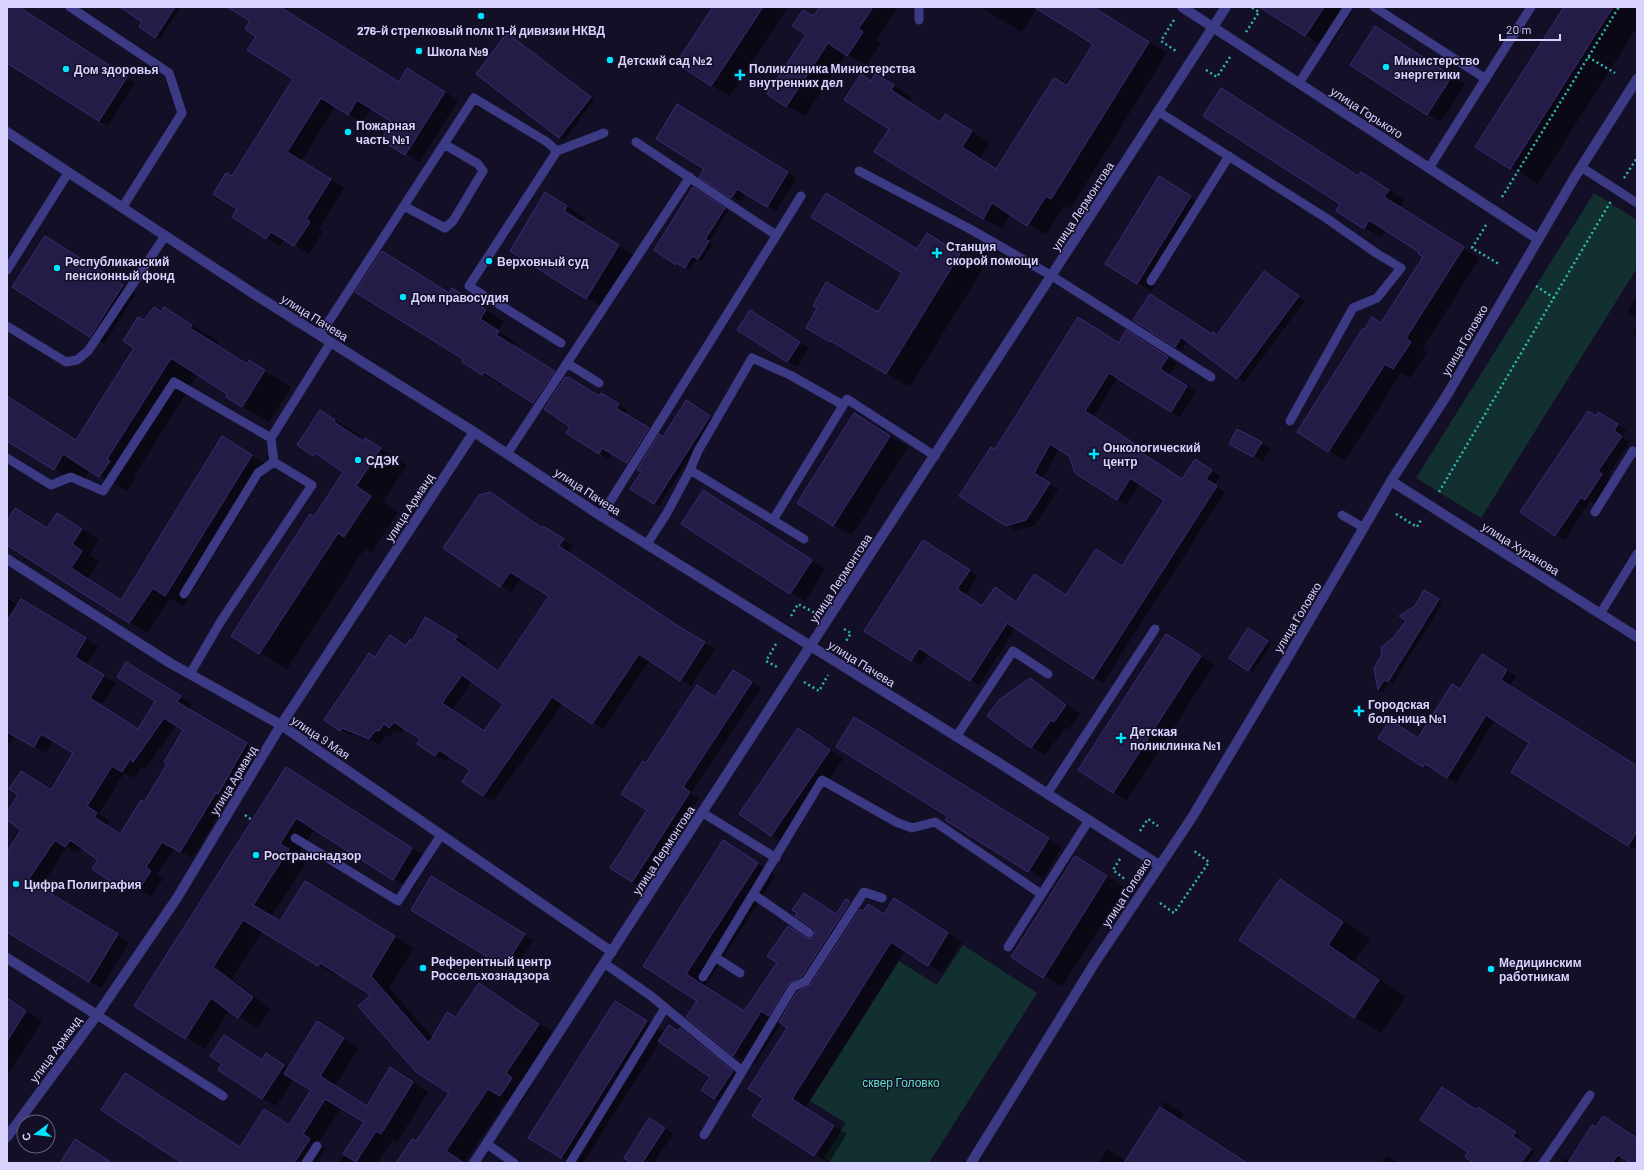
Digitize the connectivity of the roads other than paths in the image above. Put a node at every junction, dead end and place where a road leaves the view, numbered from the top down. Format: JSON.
{"nodes":[{"id":1,"x":70,"y":7,"type":"edge"},
{"id":2,"x":919,"y":7,"type":"edge"},
{"id":3,"x":1182,"y":7,"type":"edge"},
{"id":4,"x":1226,"y":7,"type":"edge"},
{"id":5,"x":1348,"y":7,"type":"edge"},
{"id":6,"x":1374,"y":7,"type":"edge"},
{"id":7,"x":1531,"y":7,"type":"edge"},
{"id":8,"x":919,"y":20,"type":"dead end"},
{"id":9,"x":1214,"y":27,"type":"junction"},
{"id":10,"x":1486,"y":79,"type":"junction"},
{"id":11,"x":1637,"y":79,"type":"edge"},
{"id":12,"x":1299,"y":83,"type":"junction"},
{"id":13,"x":1159,"y":112,"type":"junction"},
{"id":14,"x":7,"y":132,"type":"edge"},
{"id":15,"x":604,"y":133,"type":"dead end"},
{"id":16,"x":636,"y":142,"type":"dead end"},
{"id":17,"x":444,"y":144,"type":"junction"},
{"id":18,"x":558,"y":151,"type":"junction"},
{"id":19,"x":1228,"y":156,"type":"junction"},
{"id":20,"x":1581,"y":167,"type":"junction"},
{"id":21,"x":1429,"y":168,"type":"junction"},
{"id":22,"x":859,"y":171,"type":"dead end"},
{"id":23,"x":68,"y":172,"type":"junction"},
{"id":24,"x":690,"y":178,"type":"junction"},
{"id":25,"x":800,"y":196,"type":"dead end"},
{"id":26,"x":1637,"y":203,"type":"edge"},
{"id":27,"x":404,"y":206,"type":"junction"},
{"id":28,"x":122,"y":208,"type":"junction"},
{"id":29,"x":776,"y":235,"type":"junction"},
{"id":30,"x":165,"y":236,"type":"junction"},
{"id":31,"x":1538,"y":239,"type":"junction"},
{"id":32,"x":7,"y":270,"type":"edge"},
{"id":33,"x":1052,"y":276,"type":"junction"},
{"id":34,"x":1151,"y":281,"type":"dead end"},
{"id":35,"x":483,"y":295,"type":"dead end"},
{"id":36,"x":492,"y":300,"type":"dead end"},
{"id":37,"x":7,"y":326,"type":"edge"},
{"id":38,"x":320,"y":335,"type":"junction"},
{"id":39,"x":331,"y":342,"type":"junction"},
{"id":40,"x":562,"y":342,"type":"dead end"},
{"id":41,"x":566,"y":363,"type":"junction"},
{"id":42,"x":1211,"y":377,"type":"dead end"},
{"id":43,"x":599,"y":383,"type":"dead end"},
{"id":44,"x":843,"y":406,"type":"junction"},
{"id":45,"x":1290,"y":421,"type":"dead end"},
{"id":46,"x":474,"y":432,"type":"junction"},
{"id":47,"x":271,"y":438,"type":"junction"},
{"id":48,"x":1637,"y":453,"type":"edge"},
{"id":49,"x":507,"y":454,"type":"junction"},
{"id":50,"x":935,"y":456,"type":"junction"},
{"id":51,"x":7,"y":458,"type":"edge"},
{"id":52,"x":274,"y":462,"type":"junction"},
{"id":53,"x":690,"y":470,"type":"junction"},
{"id":54,"x":1391,"y":481,"type":"junction"},
{"id":55,"x":1595,"y":512,"type":"dead end"},
{"id":56,"x":1342,"y":515,"type":"dead end"},
{"id":57,"x":601,"y":516,"type":"junction"},
{"id":58,"x":772,"y":520,"type":"junction"},
{"id":59,"x":1364,"y":528,"type":"junction"},
{"id":60,"x":804,"y":539,"type":"dead end"},
{"id":61,"x":647,"y":544,"type":"junction"},
{"id":62,"x":1637,"y":554,"type":"edge"},
{"id":63,"x":7,"y":559,"type":"edge"},
{"id":64,"x":184,"y":594,"type":"dead end"},
{"id":65,"x":1600,"y":614,"type":"junction"},
{"id":66,"x":1155,"y":629,"type":"dead end"},
{"id":67,"x":1637,"y":637,"type":"edge"},
{"id":68,"x":811,"y":647,"type":"junction"},
{"id":69,"x":190,"y":674,"type":"junction"},
{"id":70,"x":1048,"y":674,"type":"dead end"},
{"id":71,"x":281,"y":725,"type":"junction"},
{"id":72,"x":956,"y":737,"type":"junction"},
{"id":73,"x":1047,"y":794,"type":"junction"},
{"id":74,"x":703,"y":813,"type":"junction"},
{"id":75,"x":1089,"y":820,"type":"junction"},
{"id":76,"x":441,"y":835,"type":"junction"},
{"id":77,"x":296,"y":838,"type":"dead end"},
{"id":78,"x":776,"y":858,"type":"junction"},
{"id":79,"x":1159,"y":865,"type":"junction"},
{"id":80,"x":753,"y":894,"type":"junction"},
{"id":81,"x":1041,"y":894,"type":"junction"},
{"id":82,"x":882,"y":898,"type":"dead end"},
{"id":83,"x":809,"y":933,"type":"dead end"},
{"id":84,"x":1008,"y":947,"type":"dead end"},
{"id":85,"x":612,"y":952,"type":"junction"},
{"id":86,"x":715,"y":957,"type":"junction"},
{"id":87,"x":7,"y":958,"type":"edge"},
{"id":88,"x":604,"y":963,"type":"junction"},
{"id":89,"x":740,"y":973,"type":"dead end"},
{"id":90,"x":703,"y":977,"type":"dead end"},
{"id":91,"x":666,"y":1008,"type":"junction"},
{"id":92,"x":97,"y":1015,"type":"junction"},
{"id":93,"x":742,"y":1071,"type":"junction"},
{"id":94,"x":1590,"y":1095,"type":"dead end"},
{"id":95,"x":223,"y":1096,"type":"dead end"},
{"id":96,"x":704,"y":1135,"type":"dead end"},
{"id":97,"x":7,"y":1137,"type":"edge"},
{"id":98,"x":487,"y":1144,"type":"junction"},
{"id":99,"x":316,"y":1146,"type":"dead end"},
{"id":100,"x":306,"y":1163,"type":"edge"},
{"id":101,"x":474,"y":1163,"type":"edge"},
{"id":102,"x":514,"y":1163,"type":"edge"},
{"id":103,"x":570,"y":1163,"type":"edge"},
{"id":104,"x":971,"y":1163,"type":"edge"},
{"id":105,"x":1543,"y":1163,"type":"edge"}],
"edges":[{"from":1,"to":28,"type":"lane"},
{"from":2,"to":8,"type":"lane"},
{"from":3,"to":9,"type":"street","name":"улица Горького"},
{"from":4,"to":9,"type":"street","name":"улица Лермонтова"},
{"from":5,"to":12,"type":"lane"},
{"from":6,"to":10,"type":"lane"},
{"from":7,"to":10,"type":"lane"},
{"from":9,"to":12,"type":"street","name":"улица Горького"},
{"from":9,"to":13,"type":"street","name":"улица Лермонтова"},
{"from":10,"to":21,"type":"lane"},
{"from":11,"to":20,"type":"street","name":"улица Головко"},
{"from":12,"to":21,"type":"street","name":"улица Горького"},
{"from":13,"to":19,"type":"lane"},
{"from":13,"to":33,"type":"street","name":"улица Лермонтова"},
{"from":14,"to":23,"type":"street","name":"улица Пачева"},
{"from":15,"to":18,"type":"lane"},
{"from":16,"to":24,"type":"lane"},
{"from":17,"to":18,"type":"lane"},
{"from":17,"to":27,"type":"lane"},
{"from":17,"to":27,"type":"lane"},
{"from":18,"to":35,"type":"lane"},
{"from":19,"to":34,"type":"lane"},
{"from":19,"to":45,"type":"lane"},
{"from":20,"to":26,"type":"lane"},
{"from":20,"to":31,"type":"street","name":"улица Головко"},
{"from":21,"to":31,"type":"street","name":"улица Горького"},
{"from":22,"to":33,"type":"lane"},
{"from":23,"to":28,"type":"street","name":"улица Пачева"},
{"from":23,"to":32,"type":"lane"},
{"from":24,"to":29,"type":"lane"},
{"from":24,"to":41,"type":"lane"},
{"from":25,"to":29,"type":"lane"},
{"from":27,"to":38,"type":"lane"},
{"from":28,"to":30,"type":"street","name":"улица Пачева"},
{"from":29,"to":57,"type":"lane"},
{"from":30,"to":37,"type":"lane"},
{"from":30,"to":38,"type":"street","name":"улица Пачева"},
{"from":31,"to":54,"type":"street","name":"улица Головко"},
{"from":33,"to":42,"type":"lane"},
{"from":33,"to":50,"type":"street","name":"улица Лермонтова"},
{"from":36,"to":40,"type":"lane"},
{"from":38,"to":39,"type":"street","name":"улица Пачева"},
{"from":39,"to":46,"type":"street","name":"улица Пачева"},
{"from":39,"to":47,"type":"lane"},
{"from":41,"to":43,"type":"lane"},
{"from":41,"to":49,"type":"lane"},
{"from":44,"to":50,"type":"lane"},
{"from":44,"to":53,"type":"lane"},
{"from":44,"to":58,"type":"lane"},
{"from":46,"to":49,"type":"street","name":"улица Пачева"},
{"from":46,"to":71,"type":"street","name":"улица Арманд"},
{"from":47,"to":51,"type":"lane"},
{"from":47,"to":52,"type":"lane"},
{"from":48,"to":55,"type":"lane"},
{"from":49,"to":57,"type":"street","name":"улица Пачева"},
{"from":50,"to":68,"type":"street","name":"улица Лермонтова"},
{"from":52,"to":64,"type":"lane"},
{"from":52,"to":69,"type":"lane"},
{"from":53,"to":58,"type":"lane"},
{"from":53,"to":61,"type":"lane"},
{"from":54,"to":59,"type":"street","name":"улица Головко"},
{"from":54,"to":65,"type":"street","name":"улица Хуранова"},
{"from":56,"to":59,"type":"lane"},
{"from":57,"to":61,"type":"street","name":"улица Пачева"},
{"from":58,"to":60,"type":"lane"},
{"from":59,"to":79,"type":"street","name":"улица Головко"},
{"from":61,"to":68,"type":"street","name":"улица Пачева"},
{"from":62,"to":65,"type":"lane"},
{"from":63,"to":69,"type":"street","name":"улица 9 Мая"},
{"from":65,"to":67,"type":"street","name":"улица Хуранова"},
{"from":66,"to":73,"type":"lane"},
{"from":68,"to":72,"type":"street","name":"улица Пачева"},
{"from":68,"to":74,"type":"street","name":"улица Лермонтова"},
{"from":69,"to":71,"type":"street","name":"улица 9 Мая"},
{"from":70,"to":72,"type":"lane"},
{"from":71,"to":76,"type":"street","name":"улица 9 Мая"},
{"from":71,"to":92,"type":"street","name":"улица Арманд"},
{"from":72,"to":73,"type":"street","name":"улица Пачева"},
{"from":73,"to":75,"type":"street","name":"улица Пачева"},
{"from":74,"to":78,"type":"lane"},
{"from":74,"to":85,"type":"street","name":"улица Лермонтова"},
{"from":75,"to":79,"type":"street","name":"улица Пачева"},
{"from":75,"to":81,"type":"lane"},
{"from":76,"to":77,"type":"lane"},
{"from":76,"to":85,"type":"street","name":"улица 9 Мая"},
{"from":78,"to":80,"type":"lane"},
{"from":78,"to":81,"type":"lane"},
{"from":79,"to":104,"type":"street","name":"улица Головко"},
{"from":80,"to":83,"type":"lane"},
{"from":80,"to":86,"type":"lane"},
{"from":81,"to":84,"type":"lane"},
{"from":82,"to":93,"type":"lane"},
{"from":85,"to":88,"type":"street","name":"улица Лермонтова"},
{"from":86,"to":89,"type":"lane"},
{"from":86,"to":90,"type":"lane"},
{"from":87,"to":92,"type":"street"},
{"from":88,"to":91,"type":"lane"},
{"from":88,"to":98,"type":"street","name":"улица Лермонтова"},
{"from":91,"to":93,"type":"lane"},
{"from":91,"to":103,"type":"lane"},
{"from":92,"to":95,"type":"lane"},
{"from":92,"to":97,"type":"street","name":"улица Арманд"},
{"from":93,"to":96,"type":"lane"},
{"from":94,"to":105,"type":"lane"},
{"from":98,"to":101,"type":"street","name":"улица Лермонтова"},
{"from":98,"to":102,"type":"lane"},
{"from":99,"to":100,"type":"lane"}]}
